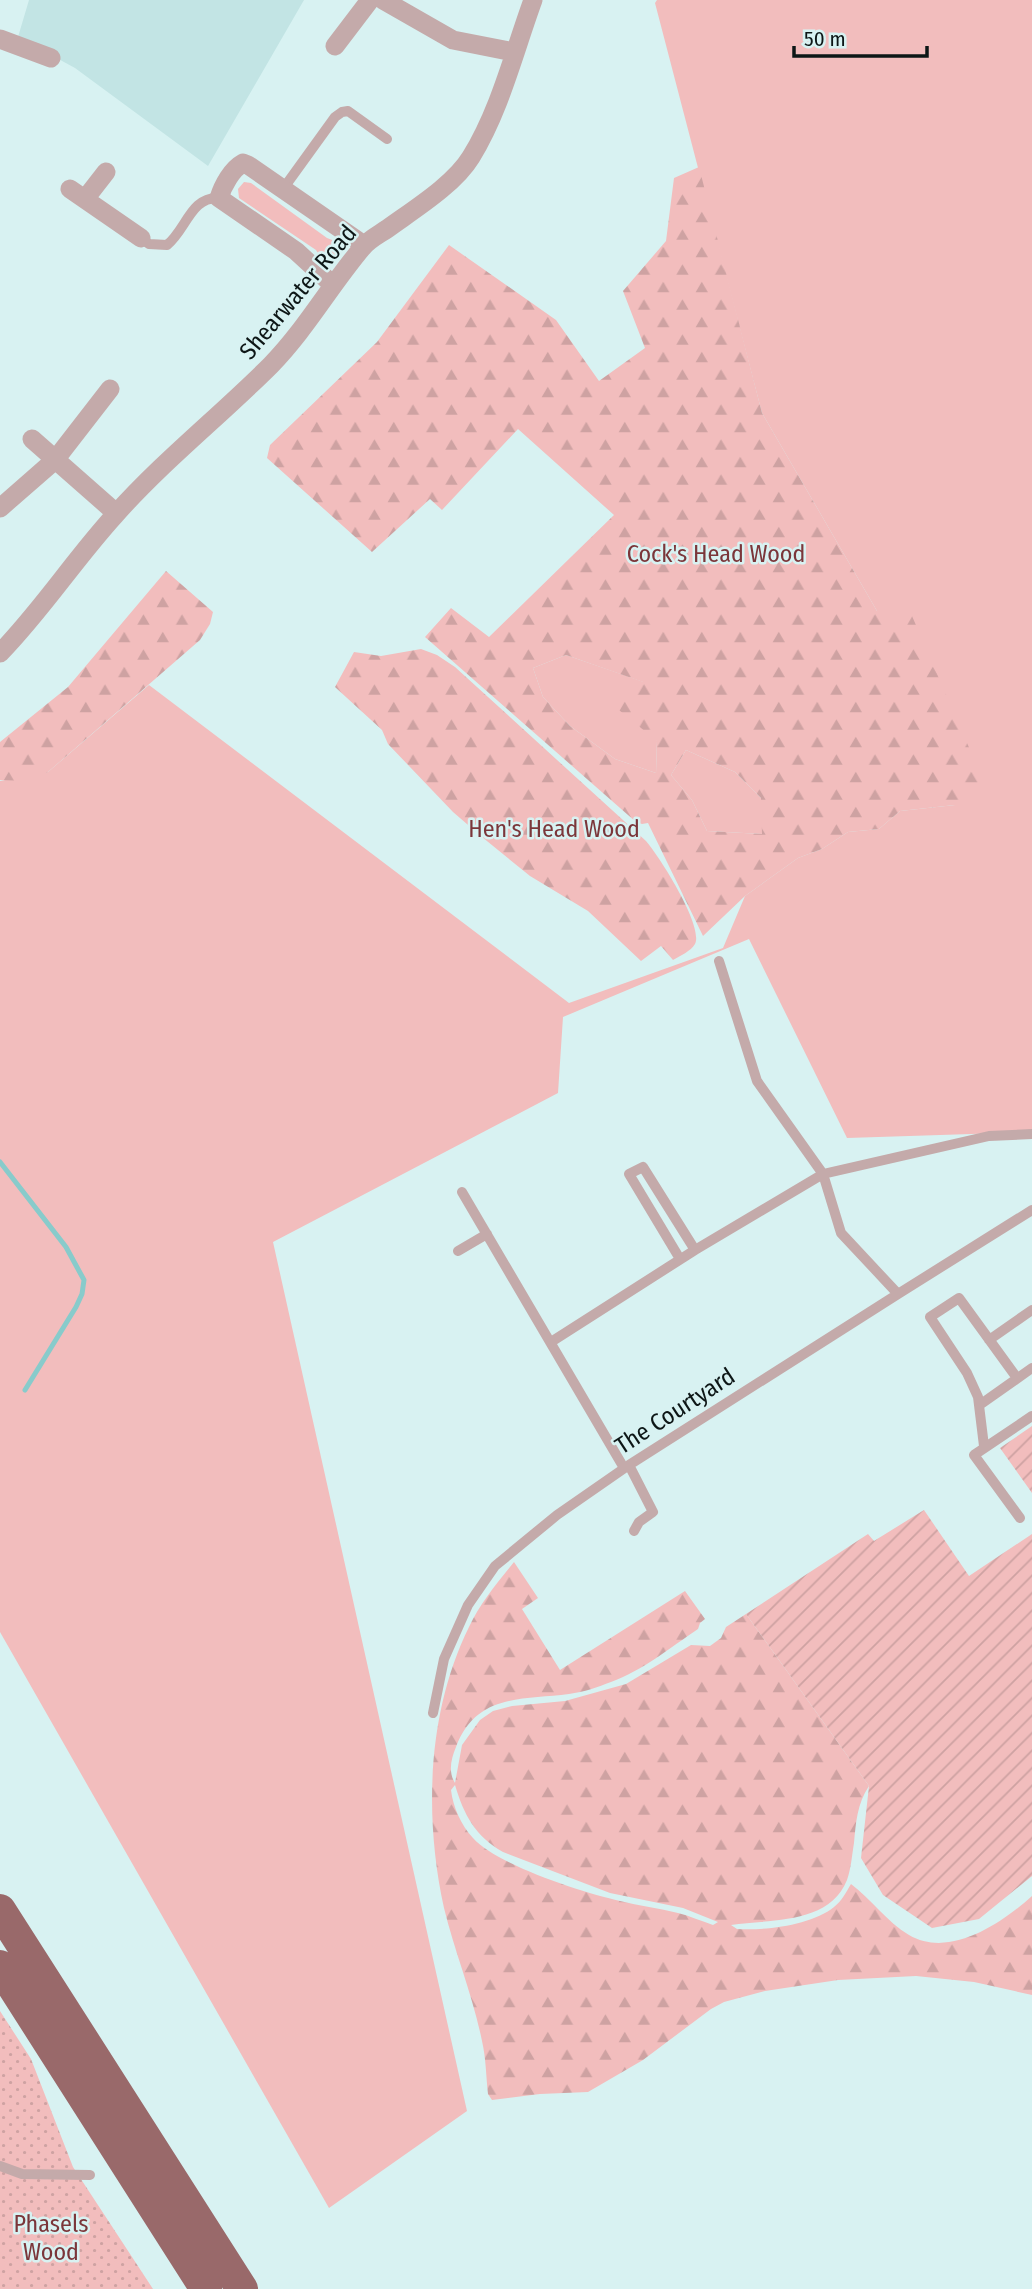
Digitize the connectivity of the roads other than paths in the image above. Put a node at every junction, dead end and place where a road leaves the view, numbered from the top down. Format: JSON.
{"nodes":[{"id":1,"x":370,"y":0,"type":"edge"},
{"id":2,"x":383,"y":0,"type":"edge"},
{"id":3,"x":533,"y":0,"type":"edge"},
{"id":4,"x":0,"y":38,"type":"edge"},
{"id":5,"x":335,"y":46,"type":"dead end"},
{"id":6,"x":514,"y":52,"type":"junction"},
{"id":7,"x":51,"y":58,"type":"dead end"},
{"id":8,"x":387,"y":139,"type":"dead end"},
{"id":9,"x":106,"y":172,"type":"dead end"},
{"id":10,"x":283,"y":189,"type":"junction"},
{"id":11,"x":219,"y":198,"type":"junction"},
{"id":12,"x":141,"y":238,"type":"joint"},
{"id":13,"x":364,"y":245,"type":"junction"},
{"id":14,"x":333,"y":285,"type":"junction"},
{"id":15,"x":110,"y":389,"type":"dead end"},
{"id":16,"x":33,"y":439,"type":"dead end"},
{"id":17,"x":55,"y":460,"type":"junction"},
{"id":18,"x":0,"y":508,"type":"edge"},
{"id":19,"x":117,"y":513,"type":"junction"},
{"id":20,"x":0,"y":653,"type":"edge"},
{"id":21,"x":719,"y":961,"type":"dead end"},
{"id":22,"x":1032,"y":1134,"type":"edge"},
{"id":23,"x":823,"y":1174,"type":"junction"},
{"id":24,"x":462,"y":1192,"type":"dead end"},
{"id":25,"x":1032,"y":1210,"type":"edge"},
{"id":26,"x":487,"y":1234,"type":"junction"},
{"id":27,"x":695,"y":1250,"type":"junction"},
{"id":28,"x":458,"y":1251,"type":"dead end"},
{"id":29,"x":680,"y":1259,"type":"junction"},
{"id":30,"x":898,"y":1294,"type":"junction"},
{"id":31,"x":1032,"y":1310,"type":"edge"},
{"id":32,"x":989,"y":1340,"type":"junction"},
{"id":33,"x":551,"y":1342,"type":"junction"},
{"id":34,"x":1032,"y":1368,"type":"edge"},
{"id":35,"x":1017,"y":1378,"type":"junction"},
{"id":36,"x":981,"y":1404,"type":"junction"},
{"id":37,"x":1032,"y":1416,"type":"edge"},
{"id":38,"x":984,"y":1446,"type":"junction"},
{"id":39,"x":626,"y":1467,"type":"junction"},
{"id":40,"x":1020,"y":1518,"type":"dead end"},
{"id":41,"x":634,"y":1531,"type":"dead end"},
{"id":42,"x":433,"y":1713,"type":"dead end"},
{"id":43,"x":0,"y":1910,"type":"edge"},
{"id":44,"x":0,"y":1966,"type":"edge"},
{"id":45,"x":0,"y":2166,"type":"edge"},
{"id":46,"x":90,"y":2175,"type":"dead end"},
{"id":47,"x":206,"y":2289,"type":"edge"},
{"id":48,"x":242,"y":2289,"type":"edge"}],
"edges":[{"from":1,"to":5,"type":"street"},
{"from":2,"to":6,"type":"street"},
{"from":3,"to":6,"type":"street","name":"Shearwater Road"},
{"from":4,"to":7,"type":"street"},
{"from":6,"to":13,"type":"street","name":"Shearwater Road"},
{"from":8,"to":10,"type":"lane"},
{"from":9,"to":12,"type":"street"},
{"from":10,"to":11,"type":"street"},
{"from":10,"to":13,"type":"street"},
{"from":11,"to":12,"type":"lane"},
{"from":11,"to":14,"type":"street"},
{"from":13,"to":14,"type":"street","name":"Shearwater Road"},
{"from":14,"to":19,"type":"street","name":"Shearwater Road"},
{"from":15,"to":17,"type":"street"},
{"from":16,"to":17,"type":"street"},
{"from":17,"to":18,"type":"street"},
{"from":17,"to":19,"type":"street"},
{"from":19,"to":20,"type":"street","name":"Shearwater Road"},
{"from":21,"to":23,"type":"lane"},
{"from":22,"to":23,"type":"lane"},
{"from":23,"to":27,"type":"lane"},
{"from":23,"to":30,"type":"lane"},
{"from":24,"to":26,"type":"lane"},
{"from":25,"to":30,"type":"lane","name":"The Courtyard"},
{"from":26,"to":28,"type":"lane"},
{"from":26,"to":33,"type":"lane"},
{"from":27,"to":29,"type":"lane"},
{"from":27,"to":29,"type":"lane"},
{"from":29,"to":33,"type":"lane"},
{"from":30,"to":39,"type":"lane","name":"The Courtyard"},
{"from":31,"to":32,"type":"lane"},
{"from":32,"to":35,"type":"lane"},
{"from":32,"to":36,"type":"lane"},
{"from":33,"to":39,"type":"lane"},
{"from":34,"to":35,"type":"lane"},
{"from":35,"to":36,"type":"lane"},
{"from":36,"to":38,"type":"lane"},
{"from":37,"to":38,"type":"lane"},
{"from":38,"to":40,"type":"lane"},
{"from":39,"to":41,"type":"lane"},
{"from":39,"to":42,"type":"lane","name":"The Courtyard"},
{"from":43,"to":48,"type":"highway"},
{"from":44,"to":47,"type":"highway"},
{"from":45,"to":46,"type":"lane"}]}
